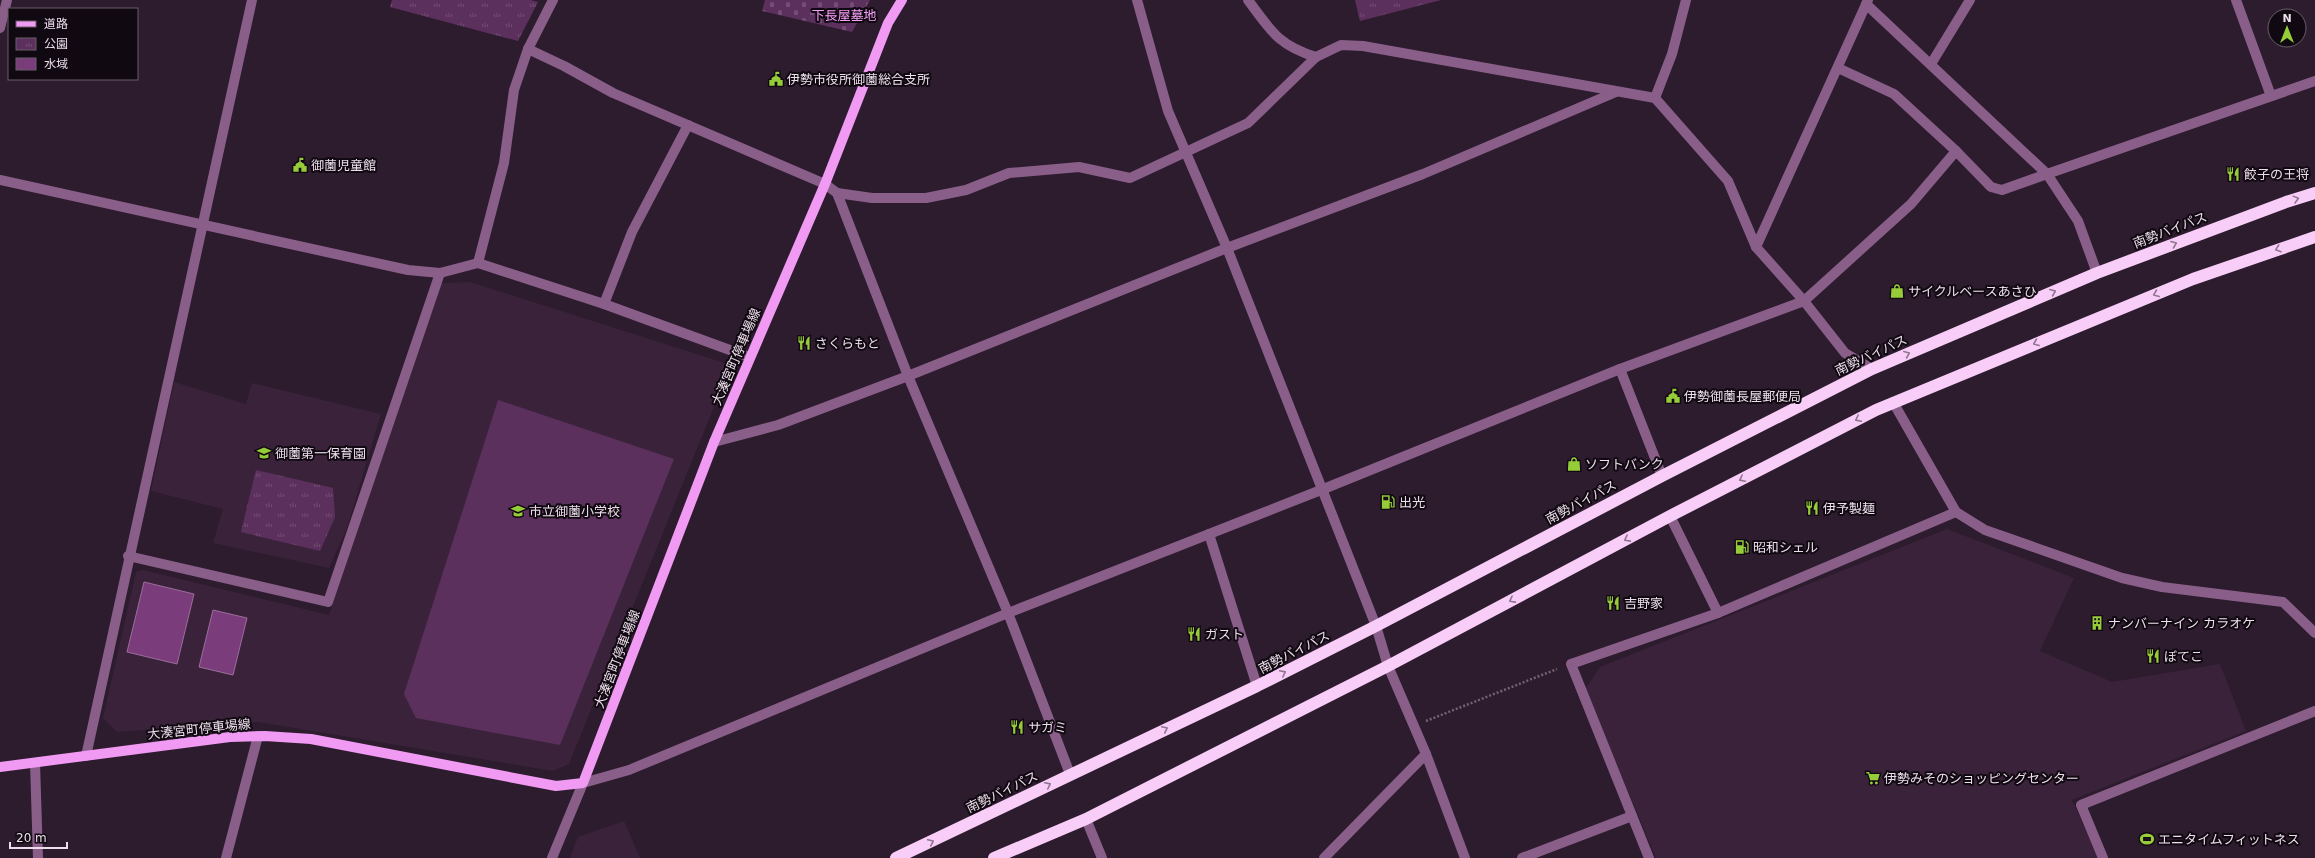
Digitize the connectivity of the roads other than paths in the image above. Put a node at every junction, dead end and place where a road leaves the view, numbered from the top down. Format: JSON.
{"nodes":[{"id":1,"x":6,"y":0,"type":"edge"},
{"id":2,"x":252,"y":0,"type":"edge"},
{"id":3,"x":554,"y":0,"type":"edge"},
{"id":4,"x":902,"y":0,"type":"edge"},
{"id":5,"x":1137,"y":0,"type":"edge"},
{"id":6,"x":1248,"y":0,"type":"edge"},
{"id":7,"x":1686,"y":0,"type":"edge"},
{"id":8,"x":1970,"y":0,"type":"edge"},
{"id":9,"x":2236,"y":0,"type":"edge"},
{"id":10,"x":1867,"y":2,"type":"edge"},
{"id":11,"x":0,"y":28,"type":"edge"},
{"id":12,"x":528,"y":49,"type":"junction"},
{"id":13,"x":1316,"y":57,"type":"junction"},
{"id":14,"x":1931,"y":64,"type":"junction"},
{"id":15,"x":1838,"y":68,"type":"junction"},
{"id":16,"x":2315,"y":81,"type":"edge"},
{"id":17,"x":1616,"y":92,"type":"junction"},
{"id":18,"x":2271,"y":96,"type":"junction"},
{"id":19,"x":1655,"y":98,"type":"junction"},
{"id":20,"x":688,"y":125,"type":"junction"},
{"id":21,"x":1186,"y":151,"type":"junction"},
{"id":22,"x":1956,"y":151,"type":"junction"},
{"id":23,"x":2047,"y":174,"type":"junction"},
{"id":24,"x":0,"y":180,"type":"edge"},
{"id":25,"x":825,"y":184,"type":"junction"},
{"id":26,"x":837,"y":193,"type":"junction"},
{"id":27,"x":2315,"y":193,"type":"edge"},
{"id":28,"x":201,"y":226,"type":"junction"},
{"id":29,"x":2315,"y":237,"type":"edge"},
{"id":30,"x":1756,"y":247,"type":"junction"},
{"id":31,"x":1227,"y":248,"type":"junction"},
{"id":32,"x":478,"y":263,"type":"junction"},
{"id":33,"x":440,"y":273,"type":"junction"},
{"id":34,"x":2097,"y":273,"type":"junction"},
{"id":35,"x":1804,"y":301,"type":"junction"},
{"id":36,"x":604,"y":304,"type":"junction"},
{"id":37,"x":749,"y":357,"type":"junction"},
{"id":38,"x":1620,"y":368,"type":"junction"},
{"id":39,"x":1872,"y":369,"type":"junction"},
{"id":40,"x":908,"y":376,"type":"junction"},
{"id":41,"x":1893,"y":402,"type":"junction"},
{"id":42,"x":714,"y":442,"type":"junction"},
{"id":43,"x":1662,"y":476,"type":"junction"},
{"id":44,"x":1321,"y":490,"type":"junction"},
{"id":45,"x":1956,"y":512,"type":"junction"},
{"id":46,"x":1670,"y":516,"type":"junction"},
{"id":47,"x":1209,"y":534,"type":"junction"},
{"id":48,"x":128,"y":556,"type":"junction"},
{"id":49,"x":1008,"y":613,"type":"junction"},
{"id":50,"x":1718,"y":613,"type":"junction"},
{"id":51,"x":1376,"y":626,"type":"junction"},
{"id":52,"x":2315,"y":632,"type":"edge"},
{"id":53,"x":1388,"y":666,"type":"junction"},
{"id":54,"x":1257,"y":686,"type":"junction"},
{"id":55,"x":2315,"y":711,"type":"edge"},
{"id":56,"x":258,"y":736,"type":"junction"},
{"id":57,"x":1426,"y":754,"type":"junction"},
{"id":58,"x":86,"y":756,"type":"junction"},
{"id":59,"x":35,"y":763,"type":"junction"},
{"id":60,"x":0,"y":767,"type":"edge"},
{"id":61,"x":1070,"y":774,"type":"junction"},
{"id":62,"x":583,"y":783,"type":"junction"},
{"id":63,"x":1632,"y":816,"type":"junction"},
{"id":64,"x":1086,"y":819,"type":"junction"},
{"id":65,"x":38,"y":858,"type":"edge"},
{"id":66,"x":226,"y":858,"type":"edge"},
{"id":67,"x":552,"y":858,"type":"edge"},
{"id":68,"x":896,"y":858,"type":"edge"},
{"id":69,"x":994,"y":858,"type":"edge"},
{"id":70,"x":1102,"y":858,"type":"edge"},
{"id":71,"x":1324,"y":858,"type":"edge"},
{"id":72,"x":1465,"y":858,"type":"edge"},
{"id":73,"x":1522,"y":858,"type":"edge"},
{"id":74,"x":1649,"y":858,"type":"edge"},
{"id":75,"x":2103,"y":858,"type":"edge"}],
"edges":[{"from":1,"to":11,"type":"street"},
{"from":2,"to":28,"type":"street"},
{"from":3,"to":12,"type":"street"},
{"from":4,"to":25,"type":"main road","name":"大湊宮町停車場線"},
{"from":5,"to":21,"type":"street"},
{"from":6,"to":13,"type":"street"},
{"from":7,"to":19,"type":"street"},
{"from":8,"to":14,"type":"street"},
{"from":9,"to":18,"type":"street"},
{"from":10,"to":14,"type":"street"},
{"from":10,"to":15,"type":"street"},
{"from":12,"to":20,"type":"street"},
{"from":12,"to":32,"type":"street"},
{"from":13,"to":17,"type":"street"},
{"from":13,"to":21,"type":"street"},
{"from":14,"to":23,"type":"street"},
{"from":15,"to":22,"type":"street"},
{"from":15,"to":30,"type":"street"},
{"from":16,"to":18,"type":"street"},
{"from":17,"to":19,"type":"street"},
{"from":17,"to":31,"type":"street"},
{"from":18,"to":23,"type":"street"},
{"from":19,"to":30,"type":"street"},
{"from":20,"to":25,"type":"street"},
{"from":20,"to":36,"type":"street"},
{"from":21,"to":26,"type":"street"},
{"from":21,"to":31,"type":"street"},
{"from":22,"to":23,"type":"street"},
{"from":22,"to":35,"type":"street"},
{"from":23,"to":34,"type":"street"},
{"from":24,"to":28,"type":"street"},
{"from":25,"to":26,"type":"street"},
{"from":25,"to":37,"type":"main road","name":"大湊宮町停車場線"},
{"from":26,"to":40,"type":"street"},
{"from":34,"to":27,"type":"highway","name":"南勢バイパス","one_way":true},
{"from":28,"to":33,"type":"street"},
{"from":28,"to":48,"type":"street"},
{"from":29,"to":41,"type":"highway","one_way":true},
{"from":30,"to":35,"type":"street"},
{"from":31,"to":40,"type":"street"},
{"from":31,"to":44,"type":"street"},
{"from":32,"to":33,"type":"street"},
{"from":32,"to":36,"type":"street"},
{"from":33,"to":48,"type":"street"},
{"from":39,"to":34,"type":"highway","name":"南勢バイパス","one_way":true},
{"from":35,"to":38,"type":"street"},
{"from":35,"to":39,"type":"street"},
{"from":36,"to":37,"type":"street"},
{"from":37,"to":42,"type":"main road","name":"大湊宮町停車場線"},
{"from":38,"to":43,"type":"street"},
{"from":38,"to":44,"type":"street"},
{"from":39,"to":43,"type":"highway","name":"南勢バイパス"},
{"from":40,"to":42,"type":"street"},
{"from":40,"to":49,"type":"street"},
{"from":41,"to":45,"type":"street"},
{"from":41,"to":46,"type":"highway","one_way":true},
{"from":42,"to":62,"type":"main road","name":"大湊宮町停車場線"},
{"from":43,"to":51,"type":"highway","name":"南勢バイパス"},
{"from":44,"to":47,"type":"street"},
{"from":44,"to":51,"type":"street"},
{"from":45,"to":50,"type":"street"},
{"from":45,"to":52,"type":"street"},
{"from":46,"to":50,"type":"street"},
{"from":46,"to":53,"type":"highway","one_way":true},
{"from":47,"to":49,"type":"street"},
{"from":47,"to":54,"type":"street"},
{"from":48,"to":58,"type":"street"},
{"from":49,"to":61,"type":"street"},
{"from":49,"to":62,"type":"street"},
{"from":50,"to":63,"type":"street"},
{"from":51,"to":53,"type":"street"},
{"from":54,"to":51,"type":"highway","name":"南勢バイパス","one_way":true},
{"from":53,"to":57,"type":"street"},
{"from":53,"to":64,"type":"highway"},
{"from":61,"to":54,"type":"highway","name":"南勢バイパス","one_way":true},
{"from":55,"to":75,"type":"street"},
{"from":56,"to":58,"type":"main road","name":"大湊宮町停車場線"},
{"from":56,"to":62,"type":"main road","name":"大湊宮町停車場線"},
{"from":56,"to":66,"type":"street"},
{"from":57,"to":71,"type":"street"},
{"from":57,"to":72,"type":"street"},
{"from":58,"to":59,"type":"main road","name":"大湊宮町停車場線"},
{"from":59,"to":60,"type":"main road","name":"大湊宮町停車場線"},
{"from":59,"to":65,"type":"street"},
{"from":68,"to":61,"type":"highway","name":"南勢バイパス","one_way":true},
{"from":62,"to":67,"type":"street"},
{"from":63,"to":73,"type":"street"},
{"from":63,"to":74,"type":"street"},
{"from":64,"to":69,"type":"highway"},
{"from":64,"to":70,"type":"street"}]}
